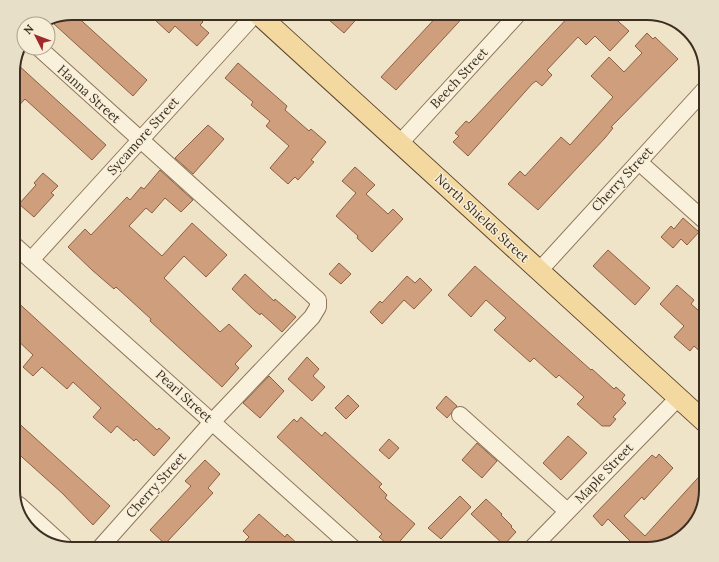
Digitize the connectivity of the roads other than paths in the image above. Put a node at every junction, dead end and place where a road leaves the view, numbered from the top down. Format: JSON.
{"nodes":[{"id":1,"x":250,"y":20,"type":"edge"},
{"id":2,"x":265,"y":20,"type":"edge"},
{"id":3,"x":513,"y":20,"type":"edge"},
{"id":4,"x":48,"y":56,"type":"edge"},
{"id":5,"x":699,"y":96,"type":"edge"},
{"id":6,"x":139,"y":140,"type":"junction"},
{"id":7,"x":400,"y":143,"type":"junction"},
{"id":8,"x":639,"y":162,"type":"junction"},
{"id":9,"x":699,"y":216,"type":"edge"},
{"id":10,"x":20,"y":250,"type":"edge"},
{"id":11,"x":31,"y":260,"type":"junction"},
{"id":12,"x":539,"y":271,"type":"junction"},
{"id":13,"x":678,"y":398,"type":"junction"},
{"id":14,"x":460,"y":415,"type":"dead end"},
{"id":15,"x":699,"y":417,"type":"edge"},
{"id":16,"x":213,"y":421,"type":"junction"},
{"id":17,"x":24,"y":510,"type":"edge"},
{"id":18,"x":567,"y":511,"type":"junction"},
{"id":19,"x":57,"y":540,"type":"edge"},
{"id":20,"x":105,"y":542,"type":"edge"},
{"id":21,"x":346,"y":542,"type":"edge"},
{"id":22,"x":538,"y":542,"type":"edge"}],
"edges":[{"from":1,"to":6,"type":"street","name":"Sycamore Street"},
{"from":2,"to":7,"type":"main road","name":"North Shields Street"},
{"from":3,"to":7,"type":"street","name":"Beech Street"},
{"from":4,"to":6,"type":"street","name":"Hanna Street"},
{"from":5,"to":8,"type":"street","name":"Cherry Street"},
{"from":6,"to":11,"type":"street","name":"Sycamore Street"},
{"from":6,"to":16,"type":"street","name":"Hanna Street"},
{"from":7,"to":12,"type":"main road","name":"North Shields Street"},
{"from":8,"to":9,"type":"street"},
{"from":8,"to":12,"type":"street","name":"Cherry Street"},
{"from":10,"to":11,"type":"street","name":"Pearl Street"},
{"from":11,"to":16,"type":"street","name":"Pearl Street"},
{"from":12,"to":13,"type":"main road","name":"North Shields Street"},
{"from":13,"to":15,"type":"main road","name":"North Shields Street"},
{"from":13,"to":18,"type":"street","name":"Maple Street"},
{"from":14,"to":18,"type":"street"},
{"from":16,"to":20,"type":"street","name":"Cherry Street"},
{"from":16,"to":21,"type":"street","name":"Pearl Street"},
{"from":17,"to":19,"type":"street"},
{"from":18,"to":22,"type":"street","name":"Maple Street"}]}
